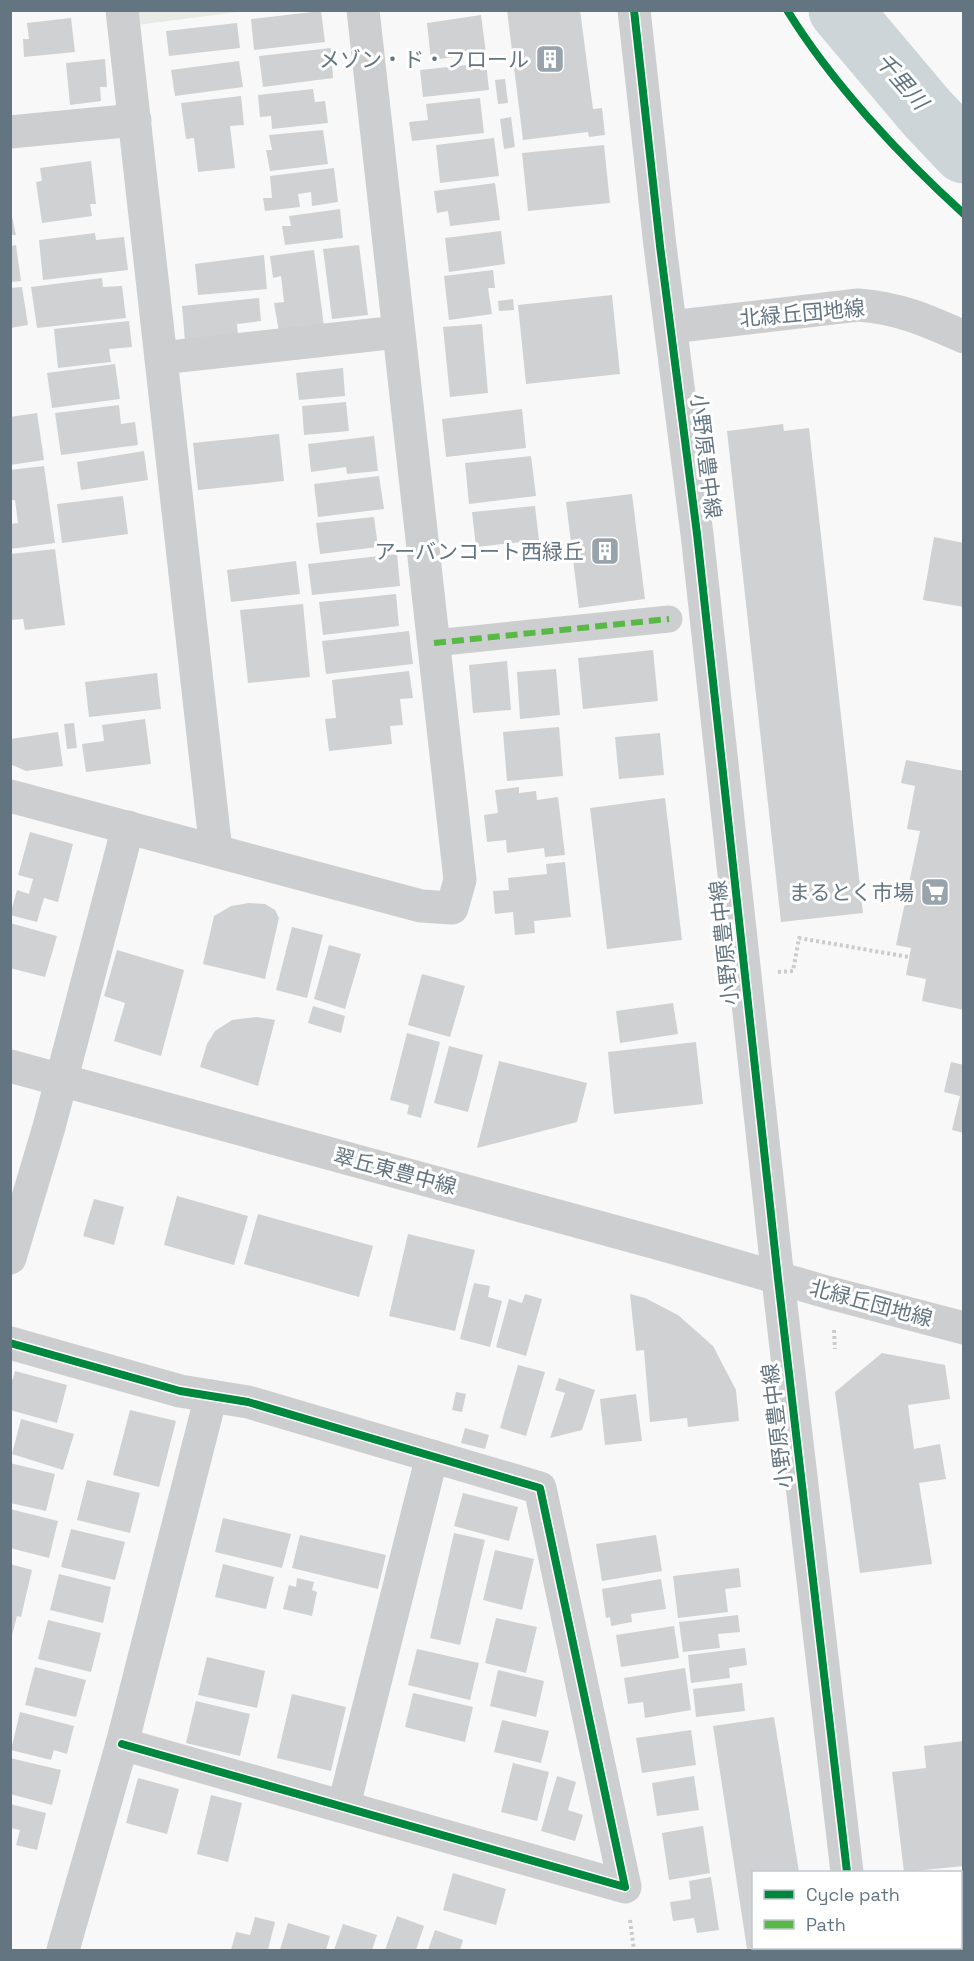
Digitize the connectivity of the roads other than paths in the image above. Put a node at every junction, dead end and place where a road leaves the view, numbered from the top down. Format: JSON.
{"nodes":[{"id":1,"x":122,"y":10,"type":"edge"},
{"id":2,"x":363,"y":10,"type":"edge"},
{"id":3,"x":634,"y":10,"type":"edge"},
{"id":4,"x":135,"y":120,"type":"junction"},
{"id":5,"x":10,"y":132,"type":"edge"},
{"id":6,"x":671,"y":327,"type":"junction"},
{"id":7,"x":398,"y":332,"type":"junction"},
{"id":8,"x":963,"y":337,"type":"edge"},
{"id":9,"x":161,"y":358,"type":"junction"},
{"id":10,"x":669,"y":619,"type":"dead end"},
{"id":11,"x":434,"y":643,"type":"junction"},
{"id":12,"x":10,"y":796,"type":"edge"},
{"id":13,"x":128,"y":827,"type":"junction"},
{"id":14,"x":216,"y":851,"type":"junction"},
{"id":15,"x":10,"y":1066,"type":"edge"},
{"id":16,"x":61,"y":1079,"type":"junction"},
{"id":17,"x":10,"y":1258,"type":"edge"},
{"id":18,"x":778,"y":1279,"type":"junction"},
{"id":19,"x":963,"y":1328,"type":"edge"},
{"id":20,"x":10,"y":1343,"type":"edge"},
{"id":21,"x":211,"y":1396,"type":"junction"},
{"id":22,"x":432,"y":1456,"type":"junction"},
{"id":23,"x":122,"y":1744,"type":"junction"},
{"id":24,"x":344,"y":1805,"type":"junction"},
{"id":25,"x":847,"y":1871,"type":"edge"},
{"id":26,"x":63,"y":1950,"type":"edge"}],
"edges":[{"from":1,"to":4,"type":"street"},
{"from":2,"to":7,"type":"street"},
{"from":3,"to":6,"type":"street","name":"小野原豊中線"},
{"from":4,"to":5,"type":"street"},
{"from":4,"to":9,"type":"street"},
{"from":6,"to":8,"type":"street","name":"北緑丘団地線"},
{"from":6,"to":18,"type":"street","name":"小野原豊中線"},
{"from":7,"to":9,"type":"street"},
{"from":7,"to":11,"type":"street"},
{"from":9,"to":14,"type":"street"},
{"from":10,"to":11,"type":"street"},
{"from":11,"to":14,"type":"street"},
{"from":12,"to":13,"type":"street"},
{"from":13,"to":14,"type":"street"},
{"from":13,"to":16,"type":"street"},
{"from":15,"to":16,"type":"street","name":"翠丘東豊中線"},
{"from":16,"to":17,"type":"street"},
{"from":16,"to":18,"type":"street","name":"翠丘東豊中線"},
{"from":18,"to":19,"type":"street","name":"北緑丘団地線"},
{"from":18,"to":25,"type":"street","name":"小野原豊中線"},
{"from":20,"to":21,"type":"street"},
{"from":21,"to":22,"type":"street"},
{"from":21,"to":23,"type":"street"},
{"from":22,"to":24,"type":"street"},
{"from":22,"to":24,"type":"street"},
{"from":23,"to":24,"type":"street"},
{"from":23,"to":26,"type":"street"}]}
